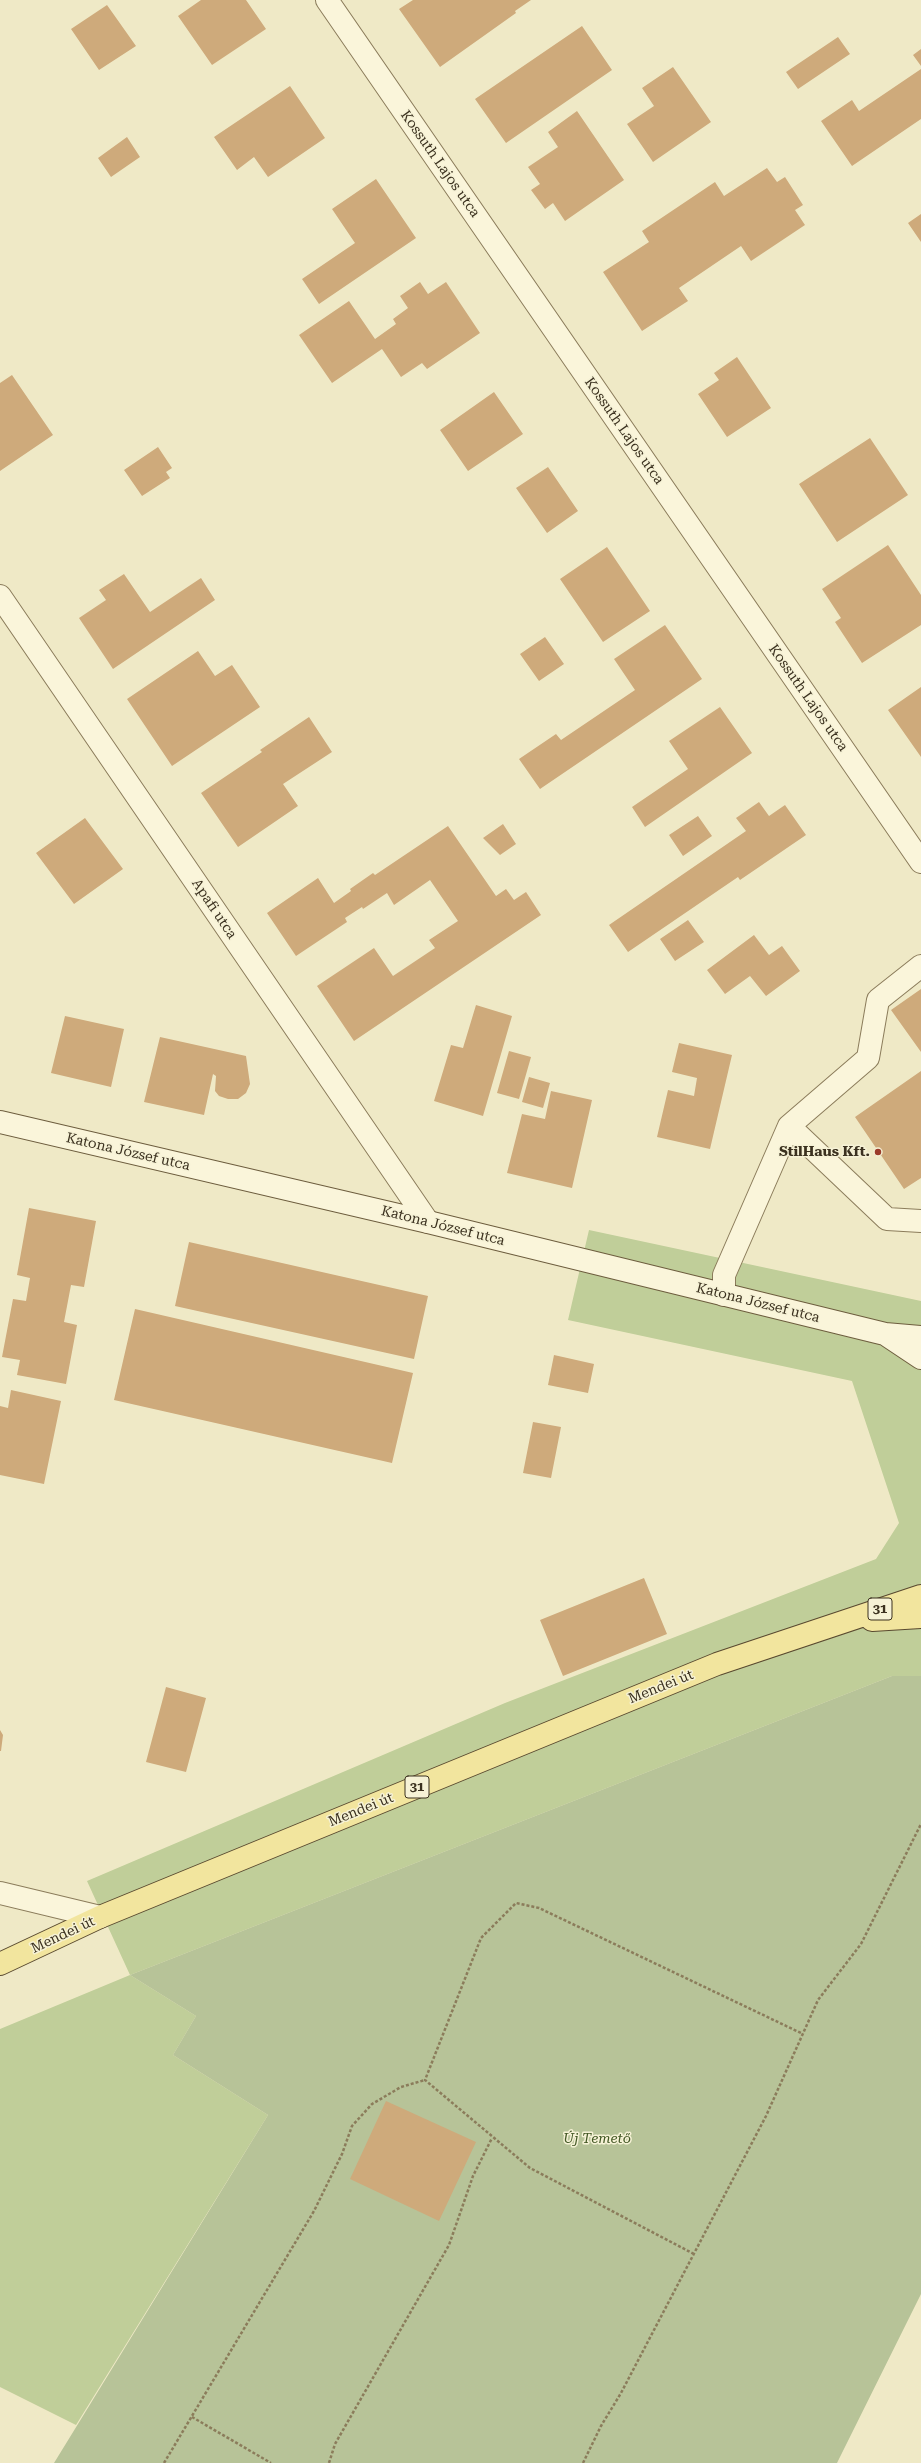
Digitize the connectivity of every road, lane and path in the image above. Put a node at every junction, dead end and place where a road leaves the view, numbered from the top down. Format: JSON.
{"nodes":[{"id":1,"x":327,"y":0,"type":"edge"},
{"id":2,"x":0,"y":596,"type":"edge"},
{"id":3,"x":921,"y":862,"type":"edge"},
{"id":4,"x":921,"y":966,"type":"edge"},
{"id":5,"x":0,"y":1122,"type":"edge"},
{"id":6,"x":789,"y":1126,"type":"junction"},
{"id":7,"x":921,"y":1221,"type":"edge"},
{"id":8,"x":428,"y":1222,"type":"junction"},
{"id":9,"x":724,"y":1295,"type":"junction"},
{"id":10,"x":885,"y":1334,"type":"junction"},
{"id":11,"x":921,"y":1337,"type":"edge"},
{"id":12,"x":921,"y":1358,"type":"edge"},
{"id":13,"x":921,"y":1596,"type":"edge"},
{"id":14,"x":921,"y":1617,"type":"edge"},
{"id":15,"x":839,"y":1623,"type":"junction"},
{"id":16,"x":921,"y":1824,"type":"edge"},
{"id":17,"x":0,"y":1893,"type":"edge"},
{"id":18,"x":100,"y":1917,"type":"junction"},
{"id":19,"x":0,"y":1964,"type":"edge"},
{"id":20,"x":803,"y":2034,"type":"junction"},
{"id":21,"x":425,"y":2080,"type":"junction"},
{"id":22,"x":492,"y":2138,"type":"junction"},
{"id":23,"x":694,"y":2254,"type":"junction"},
{"id":24,"x":192,"y":2417,"type":"junction"},
{"id":25,"x":164,"y":2463,"type":"edge"},
{"id":26,"x":271,"y":2463,"type":"edge"},
{"id":27,"x":329,"y":2463,"type":"edge"},
{"id":28,"x":583,"y":2463,"type":"edge"}],
"edges":[{"from":1,"to":3,"type":"street","name":"Kossuth Lajos utca"},
{"from":2,"to":8,"type":"street","name":"Apafi utca"},
{"from":4,"to":6,"type":"street"},
{"from":5,"to":8,"type":"street","name":"Katona József utca"},
{"from":6,"to":7,"type":"street"},
{"from":6,"to":9,"type":"street"},
{"from":8,"to":9,"type":"street","name":"Katona József utca"},
{"from":9,"to":10,"type":"street","name":"Katona József utca"},
{"from":10,"to":11,"type":"street","name":"Katona József utca"},
{"from":10,"to":12,"type":"street","name":"Katona József utca"},
{"from":13,"to":15,"type":"main road","number":"31"},
{"from":14,"to":15,"type":"main road","number":"31"},
{"from":15,"to":18,"type":"main road","name":"Mendei út","number":"31"},
{"from":16,"to":20,"type":"path"},
{"from":17,"to":18,"type":"street"},
{"from":18,"to":19,"type":"main road","name":"Mendei út","number":"31"},
{"from":20,"to":21,"type":"path"},
{"from":20,"to":23,"type":"path"},
{"from":21,"to":22,"type":"path"},
{"from":21,"to":24,"type":"path"},
{"from":22,"to":23,"type":"path"},
{"from":22,"to":27,"type":"path"},
{"from":23,"to":28,"type":"path"},
{"from":24,"to":25,"type":"path"},
{"from":24,"to":26,"type":"path"}]}
